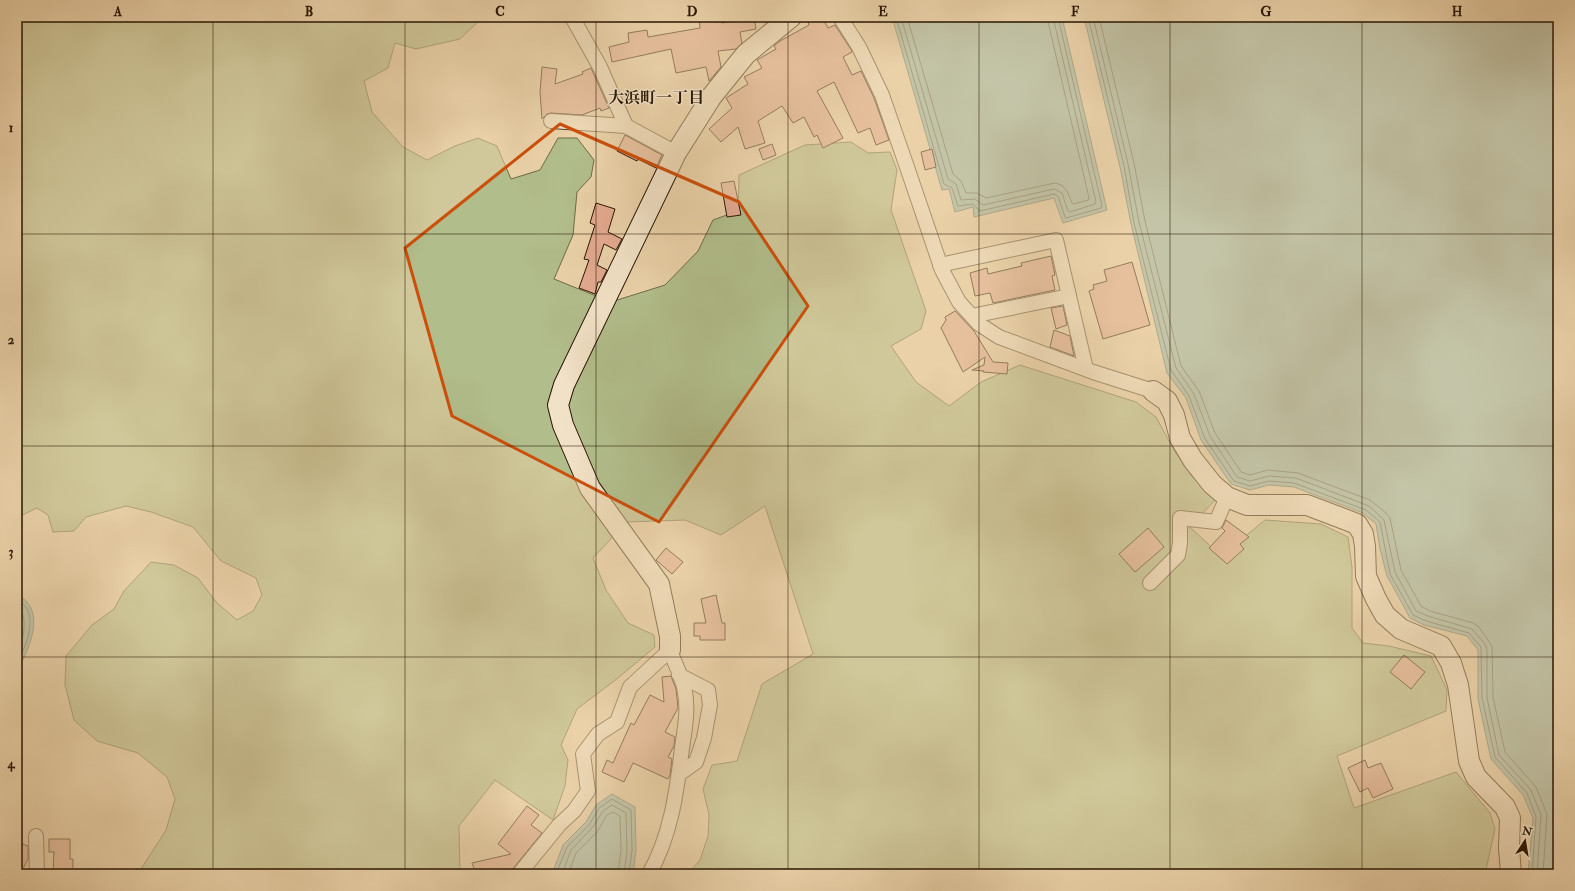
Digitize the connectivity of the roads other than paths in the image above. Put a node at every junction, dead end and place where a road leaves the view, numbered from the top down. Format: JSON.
{"nodes":[{"id":1,"x":572,"y":17,"type":"edge"},
{"id":2,"x":791,"y":17,"type":"edge"},
{"id":3,"x":840,"y":17,"type":"edge"},
{"id":4,"x":551,"y":121,"type":"dead end"},
{"id":5,"x":626,"y":126,"type":"junction"},
{"id":6,"x":676,"y":153,"type":"junction"},
{"id":7,"x":940,"y":265,"type":"junction"},
{"id":8,"x":1069,"y":296,"type":"junction"},
{"id":9,"x":972,"y":316,"type":"junction"},
{"id":10,"x":1086,"y":370,"type":"junction"},
{"id":11,"x":1153,"y":391,"type":"joint"},
{"id":12,"x":1227,"y":497,"type":"junction"},
{"id":13,"x":1150,"y":584,"type":"dead end"},
{"id":14,"x":670,"y":650,"type":"junction"},
{"id":15,"x":679,"y":675,"type":"junction"},
{"id":16,"x":679,"y":774,"type":"junction"},
{"id":17,"x":36,"y":836,"type":"dead end"},
{"id":18,"x":37,"y":874,"type":"edge"},
{"id":19,"x":519,"y":874,"type":"edge"},
{"id":20,"x":649,"y":874,"type":"edge"},
{"id":21,"x":1511,"y":874,"type":"edge"}],
"edges":[{"from":1,"to":5,"type":"street"},
{"from":2,"to":6,"type":"street"},
{"from":3,"to":7,"type":"street"},
{"from":4,"to":5,"type":"street"},
{"from":5,"to":6,"type":"street"},
{"from":6,"to":14,"type":"street"},
{"from":7,"to":8,"type":"street"},
{"from":7,"to":9,"type":"street"},
{"from":8,"to":9,"type":"street"},
{"from":8,"to":10,"type":"street"},
{"from":9,"to":10,"type":"street"},
{"from":10,"to":11,"type":"street"},
{"from":11,"to":12,"type":"street"},
{"from":12,"to":13,"type":"street"},
{"from":12,"to":21,"type":"street"},
{"from":14,"to":15,"type":"street"},
{"from":14,"to":19,"type":"street"},
{"from":15,"to":16,"type":"street"},
{"from":15,"to":16,"type":"street"},
{"from":16,"to":20,"type":"street"},
{"from":17,"to":18,"type":"street"}]}
